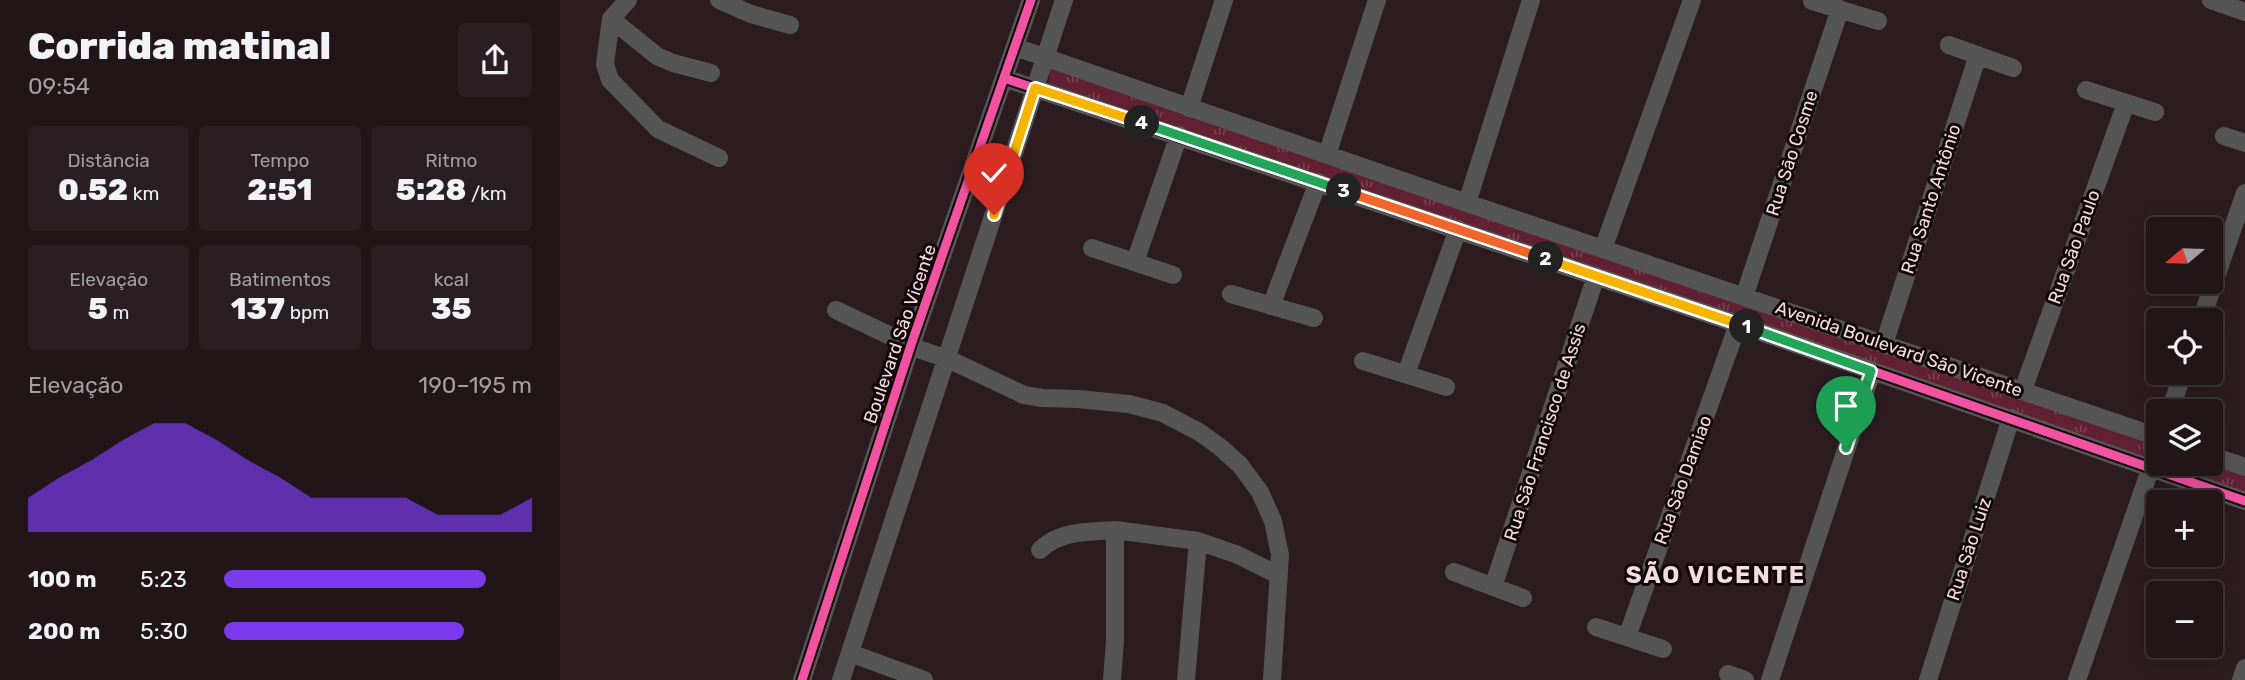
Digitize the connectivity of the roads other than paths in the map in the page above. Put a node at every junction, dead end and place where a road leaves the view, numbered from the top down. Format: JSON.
{"nodes":[{"id":1,"x":628,"y":0,"type":"edge"},
{"id":2,"x":719,"y":0,"type":"edge"},
{"id":3,"x":1031,"y":0,"type":"edge"},
{"id":4,"x":1064,"y":0,"type":"edge"},
{"id":5,"x":1224,"y":0,"type":"edge"},
{"id":6,"x":1377,"y":0,"type":"edge"},
{"id":7,"x":1531,"y":0,"type":"edge"},
{"id":8,"x":1692,"y":0,"type":"edge"},
{"id":9,"x":2211,"y":0,"type":"edge"},
{"id":10,"x":1812,"y":1,"type":"edge"},
{"id":11,"x":1839,"y":9,"type":"junction"},
{"id":12,"x":2245,"y":12,"type":"edge"},
{"id":13,"x":611,"y":19,"type":"junction"},
{"id":14,"x":1878,"y":21,"type":"dead end"},
{"id":15,"x":790,"y":25,"type":"dead end"},
{"id":16,"x":1949,"y":45,"type":"dead end"},
{"id":17,"x":1015,"y":47,"type":"junction"},
{"id":18,"x":1978,"y":55,"type":"junction"},
{"id":19,"x":1044,"y":58,"type":"junction"},
{"id":20,"x":2013,"y":68,"type":"dead end"},
{"id":21,"x":711,"y":74,"type":"dead end"},
{"id":22,"x":1004,"y":78,"type":"junction"},
{"id":23,"x":1035,"y":88,"type":"junction"},
{"id":24,"x":2085,"y":90,"type":"dead end"},
{"id":25,"x":2126,"y":103,"type":"junction"},
{"id":26,"x":1189,"y":108,"type":"junction"},
{"id":27,"x":2155,"y":113,"type":"dead end"},
{"id":28,"x":1179,"y":135,"type":"junction"},
{"id":29,"x":2224,"y":136,"type":"dead end"},
{"id":30,"x":2245,"y":143,"type":"edge"},
{"id":31,"x":1326,"y":155,"type":"junction"},
{"id":32,"x":719,"y":158,"type":"dead end"},
{"id":33,"x":1318,"y":182,"type":"junction"},
{"id":34,"x":2245,"y":193,"type":"edge"},
{"id":35,"x":1467,"y":203,"type":"junction"},
{"id":36,"x":1458,"y":229,"type":"junction"},
{"id":37,"x":1092,"y":248,"type":"dead end"},
{"id":38,"x":1603,"y":249,"type":"junction"},
{"id":39,"x":1135,"y":262,"type":"junction"},
{"id":40,"x":1173,"y":275,"type":"dead end"},
{"id":41,"x":1596,"y":276,"type":"junction"},
{"id":42,"x":1231,"y":294,"type":"dead end"},
{"id":43,"x":1744,"y":297,"type":"junction"},
{"id":44,"x":1271,"y":306,"type":"junction"},
{"id":45,"x":2205,"y":308,"type":"edge"},
{"id":46,"x":836,"y":310,"type":"dead end"},
{"id":47,"x":1314,"y":318,"type":"dead end"},
{"id":48,"x":1738,"y":324,"type":"junction"},
{"id":49,"x":1884,"y":344,"type":"junction"},
{"id":50,"x":911,"y":345,"type":"junction"},
{"id":51,"x":948,"y":359,"type":"junction"},
{"id":52,"x":1363,"y":361,"type":"dead end"},
{"id":53,"x":1871,"y":371,"type":"junction"},
{"id":54,"x":1406,"y":374,"type":"junction"},
{"id":55,"x":1446,"y":387,"type":"dead end"},
{"id":56,"x":2023,"y":390,"type":"junction"},
{"id":57,"x":2011,"y":418,"type":"junction"},
{"id":58,"x":2146,"y":432,"type":"edge"},
{"id":59,"x":2223,"y":459,"type":"edge"},
{"id":60,"x":2146,"y":465,"type":"edge"},
{"id":61,"x":2245,"y":467,"type":"edge"},
{"id":62,"x":2148,"y":476,"type":"edge"},
{"id":63,"x":2176,"y":476,"type":"edge"},
{"id":64,"x":2245,"y":501,"type":"edge"},
{"id":65,"x":1115,"y":530,"type":"junction"},
{"id":66,"x":1198,"y":541,"type":"junction"},
{"id":67,"x":1040,"y":550,"type":"dead end"},
{"id":68,"x":1454,"y":572,"type":"dead end"},
{"id":69,"x":1278,"y":575,"type":"junction"},
{"id":70,"x":1493,"y":587,"type":"junction"},
{"id":71,"x":1523,"y":598,"type":"dead end"},
{"id":72,"x":1596,"y":627,"type":"dead end"},
{"id":73,"x":1627,"y":637,"type":"junction"},
{"id":74,"x":1663,"y":649,"type":"dead end"},
{"id":75,"x":850,"y":653,"type":"junction"},
{"id":76,"x":2245,"y":668,"type":"edge"},
{"id":77,"x":1728,"y":674,"type":"dead end"},
{"id":78,"x":802,"y":680,"type":"edge"},
{"id":79,"x":841,"y":680,"type":"edge"},
{"id":80,"x":924,"y":680,"type":"edge"},
{"id":81,"x":1112,"y":680,"type":"edge"},
{"id":82,"x":1186,"y":680,"type":"edge"},
{"id":83,"x":1272,"y":680,"type":"edge"},
{"id":84,"x":1745,"y":680,"type":"edge"},
{"id":85,"x":1770,"y":680,"type":"edge"},
{"id":86,"x":1928,"y":680,"type":"edge"},
{"id":87,"x":2077,"y":680,"type":"edge"},
{"id":88,"x":2241,"y":680,"type":"edge"}],
"edges":[{"from":1,"to":13,"type":"street"},
{"from":2,"to":15,"type":"street"},
{"from":3,"to":17,"type":"street","name":"Boulevard São Vicente"},
{"from":4,"to":19,"type":"street"},
{"from":5,"to":26,"type":"street"},
{"from":6,"to":31,"type":"street"},
{"from":7,"to":35,"type":"street"},
{"from":8,"to":38,"type":"street"},
{"from":9,"to":12,"type":"street"},
{"from":10,"to":11,"type":"street"},
{"from":11,"to":14,"type":"street"},
{"from":11,"to":43,"type":"street","name":"Rua Sāo Cosme"},
{"from":13,"to":21,"type":"street"},
{"from":13,"to":32,"type":"street"},
{"from":16,"to":18,"type":"street"},
{"from":17,"to":19,"type":"street","name":"Avenida Boulevard São Vicente"},
{"from":17,"to":22,"type":"street","name":"Boulevard São Vicente"},
{"from":18,"to":20,"type":"street"},
{"from":18,"to":49,"type":"street","name":"Rua Santo Antônio"},
{"from":19,"to":23,"type":"street"},
{"from":19,"to":26,"type":"street","name":"Avenida Boulevard São Vicente"},
{"from":22,"to":23,"type":"street","name":"Avenida Boulevard São Vicente"},
{"from":22,"to":50,"type":"street","name":"Boulevard São Vicente"},
{"from":23,"to":28,"type":"street","name":"Avenida Boulevard São Vicente"},
{"from":23,"to":51,"type":"street"},
{"from":24,"to":25,"type":"street"},
{"from":25,"to":27,"type":"street"},
{"from":25,"to":56,"type":"street","name":"Rua Sāo Paulo"},
{"from":26,"to":31,"type":"street","name":"Avenida Boulevard São Vicente"},
{"from":28,"to":33,"type":"street","name":"Avenida Boulevard São Vicente"},
{"from":28,"to":39,"type":"street"},
{"from":29,"to":30,"type":"street"},
{"from":31,"to":35,"type":"street","name":"Avenida Boulevard São Vicente"},
{"from":33,"to":36,"type":"street","name":"Avenida Boulevard São Vicente"},
{"from":33,"to":44,"type":"street"},
{"from":34,"to":45,"type":"street"},
{"from":35,"to":38,"type":"street","name":"Avenida Boulevard São Vicente"},
{"from":36,"to":41,"type":"street","name":"Avenida Boulevard São Vicente"},
{"from":36,"to":54,"type":"street"},
{"from":37,"to":39,"type":"street"},
{"from":38,"to":43,"type":"street","name":"Avenida Boulevard São Vicente"},
{"from":39,"to":40,"type":"street"},
{"from":41,"to":48,"type":"street","name":"Avenida Boulevard São Vicente"},
{"from":41,"to":70,"type":"street","name":"Rua Sāo Francisco de Assis"},
{"from":42,"to":44,"type":"street"},
{"from":43,"to":49,"type":"street","name":"Avenida Boulevard São Vicente"},
{"from":44,"to":47,"type":"street"},
{"from":46,"to":50,"type":"street"},
{"from":48,"to":53,"type":"street","name":"Avenida Boulevard São Vicente"},
{"from":48,"to":73,"type":"street","name":"Rua Sāo Damiao"},
{"from":49,"to":56,"type":"street","name":"Avenida Boulevard São Vicente"},
{"from":50,"to":51,"type":"street"},
{"from":50,"to":78,"type":"street","name":"Boulevard São Vicente"},
{"from":51,"to":69,"type":"street"},
{"from":51,"to":75,"type":"street"},
{"from":52,"to":54,"type":"street"},
{"from":53,"to":57,"type":"street","name":"Avenida Boulevard São Vicente"},
{"from":53,"to":85,"type":"street"},
{"from":54,"to":55,"type":"street"},
{"from":56,"to":58,"type":"street","name":"Avenida Boulevard São Vicente"},
{"from":57,"to":60,"type":"street","name":"Avenida Boulevard São Vicente"},
{"from":57,"to":86,"type":"street","name":"Rua Sāo Luiz"},
{"from":59,"to":61,"type":"street"},
{"from":62,"to":87,"type":"street"},
{"from":63,"to":64,"type":"street","name":"Avenida Boulevard São Vicente"},
{"from":65,"to":66,"type":"street"},
{"from":65,"to":67,"type":"street"},
{"from":65,"to":81,"type":"street"},
{"from":66,"to":69,"type":"street"},
{"from":66,"to":82,"type":"street"},
{"from":68,"to":70,"type":"street"},
{"from":69,"to":83,"type":"street"},
{"from":70,"to":71,"type":"street"},
{"from":72,"to":73,"type":"street"},
{"from":73,"to":74,"type":"street"},
{"from":75,"to":79,"type":"street"},
{"from":75,"to":80,"type":"street"},
{"from":76,"to":88,"type":"street"},
{"from":77,"to":84,"type":"street"}]}
